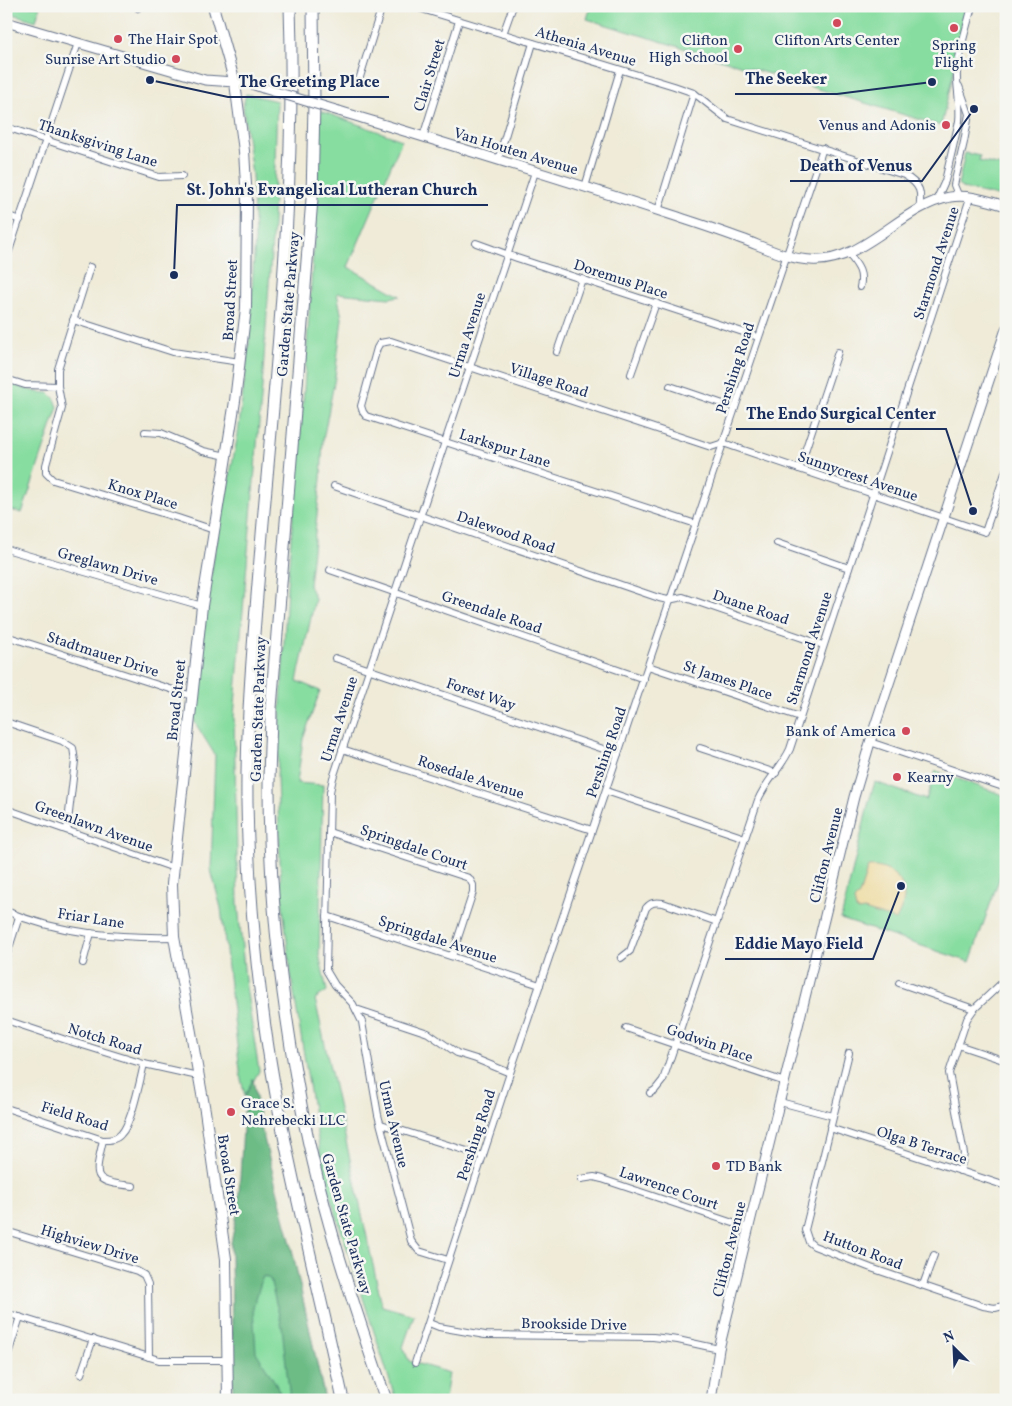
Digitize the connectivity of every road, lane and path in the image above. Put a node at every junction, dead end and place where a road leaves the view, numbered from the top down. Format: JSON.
{"nodes":[{"id":1,"x":214,"y":6,"type":"edge"},
{"id":2,"x":290,"y":6,"type":"edge"},
{"id":3,"x":312,"y":6,"type":"edge"},
{"id":4,"x":382,"y":6,"type":"edge"},
{"id":5,"x":412,"y":6,"type":"edge"},
{"id":6,"x":513,"y":6,"type":"edge"},
{"id":7,"x":972,"y":6,"type":"edge"},
{"id":8,"x":459,"y":21,"type":"junction"},
{"id":9,"x":6,"y":22,"type":"edge"},
{"id":10,"x":503,"y":34,"type":"junction"},
{"id":11,"x":78,"y":43,"type":"junction"},
{"id":12,"x":533,"y":43,"type":"junction"},
{"id":13,"x":620,"y":70,"type":"junction"},
{"id":14,"x":360,"y":77,"type":"dead end"},
{"id":15,"x":958,"y":77,"type":"junction"},
{"id":16,"x":235,"y":83,"type":"junction"},
{"id":17,"x":694,"y":93,"type":"junction"},
{"id":18,"x":6,"y":127,"type":"edge"},
{"id":19,"x":423,"y":137,"type":"junction"},
{"id":20,"x":46,"y":140,"type":"junction"},
{"id":21,"x":822,"y":148,"type":"junction"},
{"id":22,"x":498,"y":160,"type":"junction"},
{"id":23,"x":535,"y":172,"type":"junction"},
{"id":24,"x":182,"y":176,"type":"dead end"},
{"id":25,"x":584,"y":187,"type":"junction"},
{"id":26,"x":959,"y":197,"type":"junction"},
{"id":27,"x":970,"y":198,"type":"junction"},
{"id":28,"x":936,"y":201,"type":"junction"},
{"id":29,"x":1006,"y":206,"type":"edge"},
{"id":30,"x":919,"y":210,"type":"junction"},
{"id":31,"x":658,"y":211,"type":"junction"},
{"id":32,"x":6,"y":215,"type":"edge"},
{"id":33,"x":20,"y":220,"type":"junction"},
{"id":34,"x":476,"y":242,"type":"dead end"},
{"id":35,"x":848,"y":253,"type":"junction"},
{"id":36,"x":508,"y":254,"type":"junction"},
{"id":37,"x":786,"y":254,"type":"junction"},
{"id":38,"x":6,"y":260,"type":"edge"},
{"id":39,"x":90,"y":267,"type":"dead end"},
{"id":40,"x":582,"y":279,"type":"junction"},
{"id":41,"x":860,"y":287,"type":"dead end"},
{"id":42,"x":656,"y":303,"type":"junction"},
{"id":43,"x":74,"y":320,"type":"junction"},
{"id":44,"x":1006,"y":328,"type":"edge"},
{"id":45,"x":758,"y":337,"type":"junction"},
{"id":46,"x":557,"y":352,"type":"dead end"},
{"id":47,"x":838,"y":352,"type":"dead end"},
{"id":48,"x":375,"y":356,"type":"joint"},
{"id":49,"x":240,"y":362,"type":"junction"},
{"id":50,"x":470,"y":367,"type":"junction"},
{"id":51,"x":631,"y":374,"type":"dead end"},
{"id":52,"x":6,"y":379,"type":"edge"},
{"id":53,"x":58,"y":386,"type":"junction"},
{"id":54,"x":670,"y":386,"type":"dead end"},
{"id":55,"x":735,"y":408,"type":"junction"},
{"id":56,"x":145,"y":432,"type":"dead end"},
{"id":57,"x":445,"y":441,"type":"junction"},
{"id":58,"x":723,"y":444,"type":"junction"},
{"id":59,"x":227,"y":456,"type":"junction"},
{"id":60,"x":799,"y":469,"type":"junction"},
{"id":61,"x":1006,"y":470,"type":"edge"},
{"id":62,"x":334,"y":486,"type":"dead end"},
{"id":63,"x":872,"y":494,"type":"junction"},
{"id":64,"x":420,"y":516,"type":"junction"},
{"id":65,"x":943,"y":518,"type":"junction"},
{"id":66,"x":696,"y":524,"type":"junction"},
{"id":67,"x":214,"y":530,"type":"junction"},
{"id":68,"x":777,"y":543,"type":"dead end"},
{"id":69,"x":6,"y":549,"type":"edge"},
{"id":70,"x":849,"y":568,"type":"junction"},
{"id":71,"x":330,"y":570,"type":"dead end"},
{"id":72,"x":395,"y":591,"type":"junction"},
{"id":73,"x":671,"y":599,"type":"junction"},
{"id":74,"x":202,"y":606,"type":"junction"},
{"id":75,"x":6,"y":636,"type":"edge"},
{"id":76,"x":823,"y":645,"type":"junction"},
{"id":77,"x":335,"y":658,"type":"dead end"},
{"id":78,"x":648,"y":666,"type":"junction"},
{"id":79,"x":368,"y":670,"type":"junction"},
{"id":80,"x":644,"y":679,"type":"junction"},
{"id":81,"x":192,"y":696,"type":"junction"},
{"id":82,"x":800,"y":717,"type":"junction"},
{"id":83,"x":6,"y":722,"type":"edge"},
{"id":84,"x":870,"y":742,"type":"junction"},
{"id":85,"x":700,"y":748,"type":"dead end"},
{"id":86,"x":342,"y":749,"type":"junction"},
{"id":87,"x":618,"y":754,"type":"junction"},
{"id":88,"x":776,"y":773,"type":"junction"},
{"id":89,"x":1006,"y":788,"type":"edge"},
{"id":90,"x":606,"y":791,"type":"junction"},
{"id":91,"x":6,"y":808,"type":"edge"},
{"id":92,"x":67,"y":830,"type":"junction"},
{"id":93,"x":592,"y":830,"type":"junction"},
{"id":94,"x":329,"y":832,"type":"junction"},
{"id":95,"x":746,"y":838,"type":"junction"},
{"id":96,"x":174,"y":868,"type":"junction"},
{"id":97,"x":6,"y":911,"type":"edge"},
{"id":98,"x":327,"y":916,"type":"junction"},
{"id":99,"x":19,"y":917,"type":"junction"},
{"id":100,"x":717,"y":922,"type":"junction"},
{"id":101,"x":91,"y":933,"type":"junction"},
{"id":102,"x":174,"y":937,"type":"junction"},
{"id":103,"x":452,"y":956,"type":"junction"},
{"id":104,"x":6,"y":957,"type":"edge"},
{"id":105,"x":621,"y":958,"type":"dead end"},
{"id":106,"x":83,"y":963,"type":"dead end"},
{"id":107,"x":1006,"y":979,"type":"edge"},
{"id":108,"x":899,"y":983,"type":"dead end"},
{"id":109,"x":540,"y":985,"type":"junction"},
{"id":110,"x":356,"y":1009,"type":"junction"},
{"id":111,"x":974,"y":1009,"type":"junction"},
{"id":112,"x":6,"y":1020,"type":"edge"},
{"id":113,"x":626,"y":1028,"type":"dead end"},
{"id":114,"x":675,"y":1045,"type":"junction"},
{"id":115,"x":958,"y":1045,"type":"junction"},
{"id":116,"x":849,"y":1053,"type":"dead end"},
{"id":117,"x":1006,"y":1061,"type":"edge"},
{"id":118,"x":144,"y":1064,"type":"junction"},
{"id":119,"x":510,"y":1073,"type":"junction"},
{"id":120,"x":198,"y":1076,"type":"junction"},
{"id":121,"x":785,"y":1082,"type":"junction"},
{"id":122,"x":650,"y":1093,"type":"dead end"},
{"id":123,"x":780,"y":1102,"type":"junction"},
{"id":124,"x":6,"y":1108,"type":"edge"},
{"id":125,"x":833,"y":1116,"type":"junction"},
{"id":126,"x":381,"y":1124,"type":"junction"},
{"id":127,"x":830,"y":1128,"type":"junction"},
{"id":128,"x":103,"y":1140,"type":"junction"},
{"id":129,"x":483,"y":1156,"type":"junction"},
{"id":130,"x":960,"y":1171,"type":"junction"},
{"id":131,"x":581,"y":1179,"type":"dead end"},
{"id":132,"x":133,"y":1186,"type":"dead end"},
{"id":133,"x":1006,"y":1186,"type":"edge"},
{"id":134,"x":748,"y":1228,"type":"junction"},
{"id":135,"x":6,"y":1231,"type":"edge"},
{"id":136,"x":934,"y":1255,"type":"dead end"},
{"id":137,"x":448,"y":1260,"type":"junction"},
{"id":138,"x":923,"y":1285,"type":"junction"},
{"id":139,"x":1006,"y":1300,"type":"edge"},
{"id":140,"x":6,"y":1312,"type":"edge"},
{"id":141,"x":20,"y":1317,"type":"junction"},
{"id":142,"x":429,"y":1323,"type":"junction"},
{"id":143,"x":93,"y":1340,"type":"junction"},
{"id":144,"x":719,"y":1349,"type":"junction"},
{"id":145,"x":149,"y":1357,"type":"junction"},
{"id":146,"x":6,"y":1360,"type":"edge"},
{"id":147,"x":227,"y":1360,"type":"junction"},
{"id":148,"x":415,"y":1364,"type":"dead end"},
{"id":149,"x":81,"y":1374,"type":"dead end"},
{"id":150,"x":228,"y":1400,"type":"edge"},
{"id":151,"x":343,"y":1400,"type":"edge"},
{"id":152,"x":386,"y":1400,"type":"edge"},
{"id":153,"x":711,"y":1400,"type":"edge"}],
"edges":[{"from":1,"to":16,"type":"main road","name":"Broad Street"},
{"from":2,"to":151,"type":"highway","name":"Garden State Parkway"},
{"from":3,"to":152,"type":"highway","name":"Garden State Parkway"},
{"from":4,"to":14,"type":"street"},
{"from":5,"to":8,"type":"street","name":"Athenia Avenue"},
{"from":6,"to":10,"type":"street"},
{"from":7,"to":15,"type":"street"},
{"from":8,"to":10,"type":"street","name":"Athenia Avenue"},
{"from":8,"to":19,"type":"street","name":"Clair Street"},
{"from":9,"to":11,"type":"main road","name":"Van Houten Avenue"},
{"from":10,"to":12,"type":"street","name":"Athenia Avenue"},
{"from":11,"to":16,"type":"main road","name":"Van Houten Avenue"},
{"from":11,"to":20,"type":"street"},
{"from":12,"to":13,"type":"street","name":"Athenia Avenue"},
{"from":12,"to":22,"type":"street"},
{"from":13,"to":17,"type":"street","name":"Athenia Avenue"},
{"from":13,"to":25,"type":"street"},
{"from":15,"to":26,"type":"street"},
{"from":15,"to":28,"type":"street"},
{"from":16,"to":19,"type":"main road","name":"Van Houten Avenue","bridge":true},
{"from":16,"to":49,"type":"main road","name":"Broad Street"},
{"from":17,"to":21,"type":"street","name":"Athenia Avenue"},
{"from":17,"to":31,"type":"street"},
{"from":18,"to":20,"type":"street","name":"Thanksgiving Lane"},
{"from":19,"to":22,"type":"main road","name":"Van Houten Avenue"},
{"from":20,"to":24,"type":"street","name":"Thanksgiving Lane"},
{"from":20,"to":33,"type":"street"},
{"from":21,"to":30,"type":"street","name":"Athenia Avenue"},
{"from":21,"to":37,"type":"street","name":"Pershing Road"},
{"from":22,"to":23,"type":"main road","name":"Van Houten Avenue"},
{"from":23,"to":25,"type":"main road","name":"Van Houten Avenue"},
{"from":23,"to":36,"type":"street","name":"Urma Avenue"},
{"from":25,"to":31,"type":"main road","name":"Van Houten Avenue"},
{"from":26,"to":27,"type":"main road","name":"Van Houten Avenue"},
{"from":26,"to":28,"type":"main road","name":"Van Houten Avenue"},
{"from":27,"to":29,"type":"main road","name":"Van Houten Avenue"},
{"from":27,"to":63,"type":"street","name":"Starmond Avenue"},
{"from":28,"to":30,"type":"main road","name":"Van Houten Avenue"},
{"from":30,"to":35,"type":"main road","name":"Van Houten Avenue"},
{"from":31,"to":37,"type":"main road","name":"Van Houten Avenue"},
{"from":32,"to":33,"type":"street"},
{"from":33,"to":38,"type":"street"},
{"from":34,"to":36,"type":"street","name":"Doremus Place"},
{"from":35,"to":37,"type":"main road","name":"Van Houten Avenue"},
{"from":35,"to":41,"type":"street"},
{"from":36,"to":40,"type":"street","name":"Doremus Place"},
{"from":36,"to":50,"type":"street","name":"Urma Avenue"},
{"from":37,"to":45,"type":"street","name":"Pershing Road"},
{"from":39,"to":43,"type":"street"},
{"from":40,"to":42,"type":"street","name":"Doremus Place"},
{"from":40,"to":46,"type":"street"},
{"from":42,"to":45,"type":"street","name":"Doremus Place"},
{"from":42,"to":51,"type":"street"},
{"from":43,"to":49,"type":"street"},
{"from":43,"to":53,"type":"street"},
{"from":44,"to":65,"type":"main road","name":"Clifton Avenue"},
{"from":45,"to":55,"type":"street","name":"Pershing Road"},
{"from":47,"to":60,"type":"street"},
{"from":48,"to":50,"type":"street","name":"Village Road"},
{"from":48,"to":57,"type":"street","name":"Larkspur Lane"},
{"from":49,"to":59,"type":"main road","name":"Broad Street"},
{"from":50,"to":57,"type":"street","name":"Urma Avenue"},
{"from":50,"to":58,"type":"street","name":"Village Road"},
{"from":52,"to":53,"type":"street"},
{"from":53,"to":67,"type":"street","name":"Knox Place"},
{"from":54,"to":55,"type":"street"},
{"from":55,"to":58,"type":"street","name":"Pershing Road"},
{"from":56,"to":59,"type":"street"},
{"from":57,"to":64,"type":"street","name":"Urma Avenue"},
{"from":57,"to":66,"type":"street","name":"Larkspur Lane"},
{"from":58,"to":60,"type":"street","name":"Sunnycrest Avenue"},
{"from":58,"to":66,"type":"street","name":"Pershing Road"},
{"from":59,"to":67,"type":"main road","name":"Broad Street"},
{"from":60,"to":63,"type":"street","name":"Sunnycrest Avenue"},
{"from":61,"to":65,"type":"street","name":"Sunnycrest Avenue"},
{"from":62,"to":64,"type":"street","name":"Dalewood Road"},
{"from":63,"to":65,"type":"street","name":"Sunnycrest Avenue"},
{"from":63,"to":70,"type":"street","name":"Starmond Avenue"},
{"from":64,"to":72,"type":"street","name":"Urma Avenue"},
{"from":64,"to":73,"type":"street","name":"Dalewood Road"},
{"from":65,"to":84,"type":"main road","name":"Clifton Avenue"},
{"from":66,"to":73,"type":"street","name":"Pershing Road"},
{"from":67,"to":74,"type":"main road","name":"Broad Street"},
{"from":68,"to":70,"type":"street"},
{"from":69,"to":74,"type":"street","name":"Greglawn Drive"},
{"from":70,"to":76,"type":"street","name":"Starmond Avenue"},
{"from":71,"to":72,"type":"street","name":"Greendale Road"},
{"from":72,"to":79,"type":"street","name":"Urma Avenue"},
{"from":72,"to":80,"type":"street","name":"Greendale Road"},
{"from":73,"to":76,"type":"street","name":"Duane Road"},
{"from":73,"to":78,"type":"street","name":"Pershing Road"},
{"from":74,"to":81,"type":"main road","name":"Broad Street"},
{"from":75,"to":81,"type":"street","name":"Stadtmauer Drive"},
{"from":76,"to":82,"type":"street","name":"Starmond Avenue"},
{"from":77,"to":79,"type":"street","name":"Forest Way"},
{"from":78,"to":80,"type":"street","name":"Pershing Road"},
{"from":78,"to":82,"type":"street","name":"St James Place"},
{"from":79,"to":86,"type":"street","name":"Urma Avenue"},
{"from":79,"to":87,"type":"street","name":"Forest Way"},
{"from":80,"to":87,"type":"street","name":"Pershing Road"},
{"from":81,"to":96,"type":"main road","name":"Broad Street"},
{"from":82,"to":88,"type":"street","name":"Starmond Avenue"},
{"from":83,"to":92,"type":"street"},
{"from":84,"to":89,"type":"street"},
{"from":84,"to":121,"type":"main road","name":"Clifton Avenue"},
{"from":85,"to":88,"type":"street"},
{"from":86,"to":93,"type":"street","name":"Rosedale Avenue"},
{"from":86,"to":94,"type":"street","name":"Urma Avenue"},
{"from":87,"to":90,"type":"street","name":"Pershing Road"},
{"from":88,"to":95,"type":"street","name":"Starmond Avenue"},
{"from":90,"to":93,"type":"street","name":"Pershing Road"},
{"from":90,"to":95,"type":"street"},
{"from":91,"to":92,"type":"street","name":"Greenlawn Avenue"},
{"from":92,"to":96,"type":"street","name":"Greenlawn Avenue"},
{"from":93,"to":109,"type":"street","name":"Pershing Road"},
{"from":94,"to":98,"type":"street","name":"Urma Avenue"},
{"from":94,"to":103,"type":"street","name":"Springdale Court"},
{"from":95,"to":100,"type":"street","name":"Starmond Avenue"},
{"from":96,"to":102,"type":"main road","name":"Broad Street"},
{"from":97,"to":99,"type":"street","name":"Friar Lane"},
{"from":98,"to":103,"type":"street","name":"Springdale Avenue"},
{"from":98,"to":110,"type":"street","name":"Urma Avenue"},
{"from":99,"to":101,"type":"street","name":"Friar Lane"},
{"from":99,"to":104,"type":"street"},
{"from":100,"to":105,"type":"street"},
{"from":100,"to":114,"type":"street","name":"Starmond Avenue"},
{"from":101,"to":102,"type":"street","name":"Friar Lane"},
{"from":101,"to":106,"type":"street"},
{"from":102,"to":120,"type":"main road","name":"Broad Street"},
{"from":103,"to":109,"type":"street","name":"Springdale Avenue"},
{"from":107,"to":111,"type":"street"},
{"from":108,"to":111,"type":"street"},
{"from":109,"to":119,"type":"street","name":"Pershing Road"},
{"from":110,"to":119,"type":"street"},
{"from":110,"to":126,"type":"street","name":"Urma Avenue"},
{"from":111,"to":115,"type":"street"},
{"from":112,"to":118,"type":"street","name":"Notch Road"},
{"from":113,"to":114,"type":"street","name":"Godwin Place"},
{"from":114,"to":121,"type":"street","name":"Godwin Place"},
{"from":114,"to":122,"type":"street","name":"Starmond Avenue"},
{"from":115,"to":117,"type":"street"},
{"from":115,"to":130,"type":"street"},
{"from":116,"to":125,"type":"street","name":"Hutton Road"},
{"from":118,"to":120,"type":"street","name":"Notch Road"},
{"from":118,"to":128,"type":"street","name":"Field Road"},
{"from":119,"to":129,"type":"street","name":"Pershing Road"},
{"from":120,"to":147,"type":"main road","name":"Broad Street"},
{"from":121,"to":123,"type":"main road","name":"Clifton Avenue"},
{"from":123,"to":125,"type":"street"},
{"from":123,"to":134,"type":"main road","name":"Clifton Avenue"},
{"from":124,"to":128,"type":"street","name":"Field Road"},
{"from":125,"to":127,"type":"street","name":"Hutton Road"},
{"from":126,"to":129,"type":"street"},
{"from":126,"to":137,"type":"street","name":"Urma Avenue"},
{"from":127,"to":130,"type":"street","name":"Olga B Terrace"},
{"from":127,"to":138,"type":"street","name":"Hutton Road"},
{"from":128,"to":132,"type":"street"},
{"from":129,"to":137,"type":"street","name":"Pershing Road"},
{"from":130,"to":133,"type":"street","name":"Olga B Terrace"},
{"from":131,"to":134,"type":"street","name":"Lawrence Court"},
{"from":134,"to":144,"type":"main road","name":"Clifton Avenue"},
{"from":135,"to":145,"type":"street","name":"Highview Drive"},
{"from":136,"to":138,"type":"street"},
{"from":137,"to":142,"type":"street","name":"Pershing Road"},
{"from":138,"to":139,"type":"street","name":"Hutton Road"},
{"from":140,"to":141,"type":"street"},
{"from":141,"to":143,"type":"street"},
{"from":141,"to":146,"type":"street"},
{"from":142,"to":144,"type":"street","name":"Brookside Drive"},
{"from":142,"to":148,"type":"street","name":"Pershing Road"},
{"from":143,"to":145,"type":"street"},
{"from":143,"to":149,"type":"street"},
{"from":144,"to":153,"type":"main road","name":"Clifton Avenue"},
{"from":145,"to":147,"type":"street"},
{"from":147,"to":150,"type":"main road","name":"Broad Street"}]}
